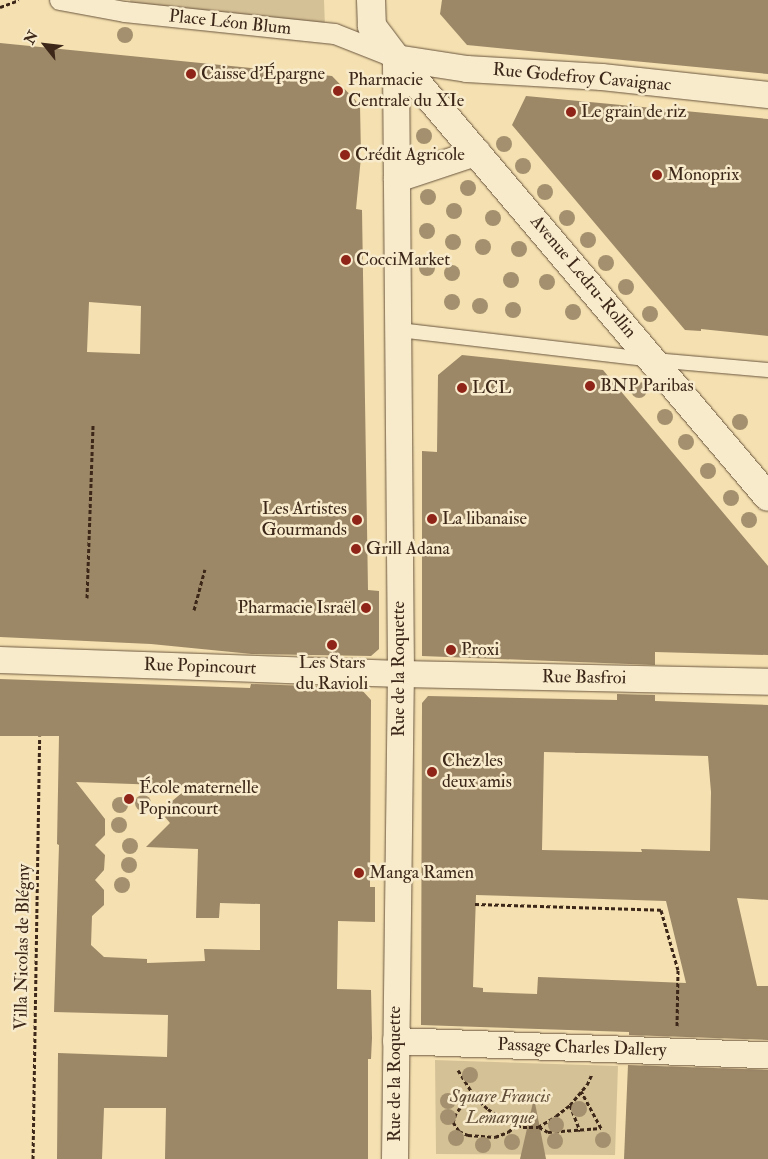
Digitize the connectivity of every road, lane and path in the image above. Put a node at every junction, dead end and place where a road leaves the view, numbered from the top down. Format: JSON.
{"nodes":[{"id":1,"x":19,"y":0,"type":"edge"},
{"id":2,"x":60,"y":0,"type":"edge"},
{"id":3,"x":371,"y":0,"type":"edge"},
{"id":4,"x":0,"y":7,"type":"edge"},
{"id":5,"x":396,"y":58,"type":"junction"},
{"id":6,"x":768,"y":95,"type":"edge"},
{"id":7,"x":478,"y":152,"type":"junction"},
{"id":8,"x":397,"y":179,"type":"junction"},
{"id":9,"x":399,"y":330,"type":"junction"},
{"id":10,"x":654,"y":360,"type":"junction"},
{"id":11,"x":768,"y":370,"type":"edge"},
{"id":12,"x":93,"y":424,"type":"dead end"},
{"id":13,"x":768,"y":497,"type":"edge"},
{"id":14,"x":204,"y":569,"type":"dead end"},
{"id":15,"x":87,"y":598,"type":"dead end"},
{"id":16,"x":194,"y":610,"type":"dead end"},
{"id":17,"x":0,"y":660,"type":"edge"},
{"id":18,"x":401,"y":674,"type":"junction"},
{"id":19,"x":768,"y":682,"type":"edge"},
{"id":20,"x":40,"y":736,"type":"dead end"},
{"id":21,"x":475,"y":904,"type":"dead end"},
{"id":22,"x":676,"y":1034,"type":"dead end"},
{"id":23,"x":396,"y":1041,"type":"junction"},
{"id":24,"x":593,"y":1048,"type":"junction"},
{"id":25,"x":768,"y":1055,"type":"edge"},
{"id":26,"x":458,"y":1069,"type":"dead end"},
{"id":27,"x":581,"y":1091,"type":"junction"},
{"id":28,"x":472,"y":1092,"type":"junction"},
{"id":29,"x":570,"y":1105,"type":"junction"},
{"id":30,"x":518,"y":1125,"type":"junction"},
{"id":31,"x":538,"y":1126,"type":"junction"},
{"id":32,"x":580,"y":1131,"type":"junction"},
{"id":33,"x":33,"y":1159,"type":"edge"},
{"id":34,"x":395,"y":1159,"type":"edge"}],
"edges":[{"from":1,"to":4,"type":"path"},
{"from":2,"to":5,"type":"street","name":"Place Léon Blum"},
{"from":3,"to":5,"type":"main road"},
{"from":5,"to":6,"type":"street","name":"Rue Godefroy Cavaignac"},
{"from":5,"to":7,"type":"main road","name":"Avenue Ledru-Rollin"},
{"from":5,"to":8,"type":"street","name":"Rue de la Roquette"},
{"from":7,"to":8,"type":"street"},
{"from":7,"to":10,"type":"main road","name":"Avenue Ledru-Rollin"},
{"from":8,"to":9,"type":"street","name":"Rue de la Roquette"},
{"from":9,"to":10,"type":"lane"},
{"from":9,"to":18,"type":"street","name":"Rue de la Roquette"},
{"from":10,"to":11,"type":"lane"},
{"from":10,"to":13,"type":"main road","name":"Avenue Ledru-Rollin"},
{"from":12,"to":15,"type":"path"},
{"from":14,"to":16,"type":"path"},
{"from":17,"to":18,"type":"street","name":"Rue Popincourt"},
{"from":18,"to":19,"type":"street","name":"Rue Basfroi"},
{"from":18,"to":23,"type":"street","name":"Rue de la Roquette"},
{"from":20,"to":33,"type":"path","name":"Villa Nicolas de Blégny"},
{"from":21,"to":22,"type":"path"},
{"from":23,"to":24,"type":"street","name":"Passage Charles Dallery"},
{"from":23,"to":34,"type":"street","name":"Rue de la Roquette"},
{"from":24,"to":25,"type":"street","name":"Passage Charles Dallery"},
{"from":24,"to":27,"type":"path"},
{"from":26,"to":28,"type":"path"},
{"from":27,"to":29,"type":"path"},
{"from":27,"to":32,"type":"path"},
{"from":28,"to":30,"type":"path"},
{"from":28,"to":30,"type":"path"},
{"from":29,"to":31,"type":"path"},
{"from":29,"to":32,"type":"path"},
{"from":30,"to":31,"type":"path"},
{"from":31,"to":32,"type":"path"}]}
